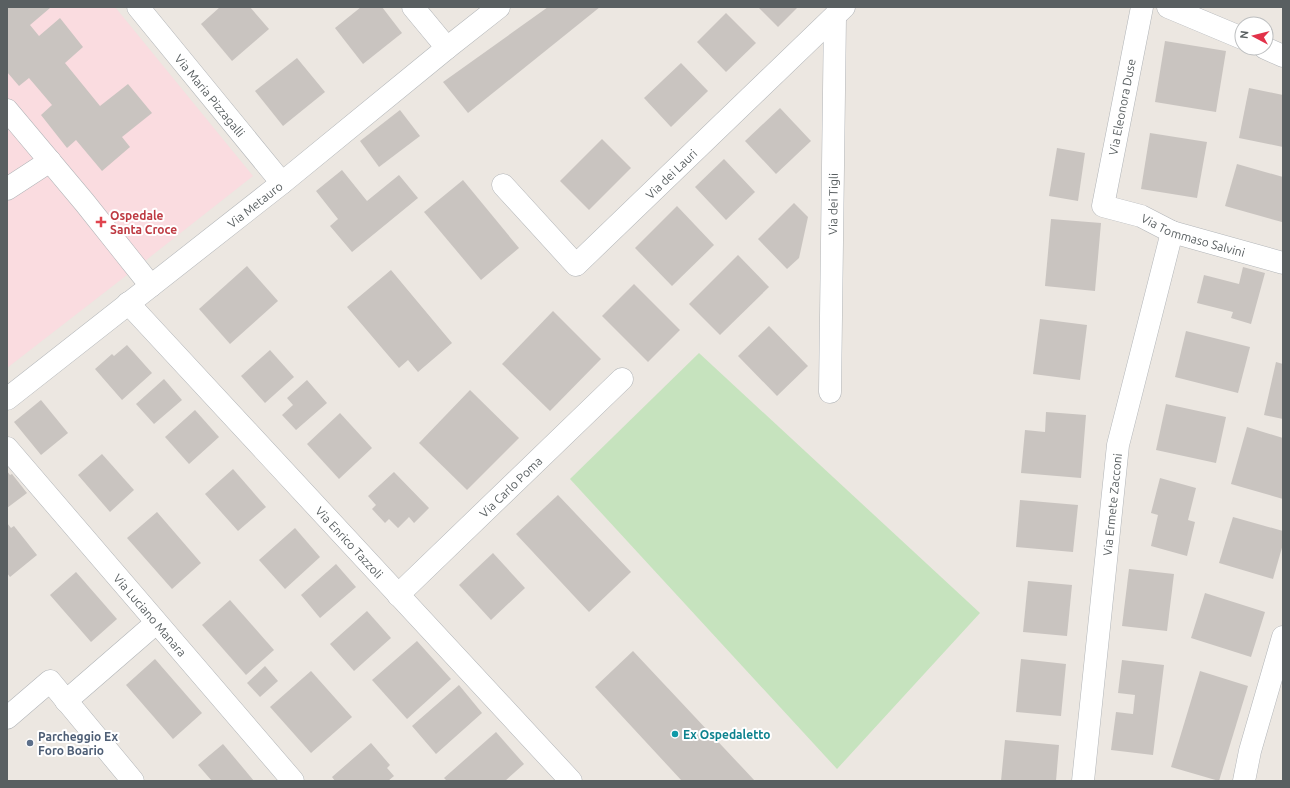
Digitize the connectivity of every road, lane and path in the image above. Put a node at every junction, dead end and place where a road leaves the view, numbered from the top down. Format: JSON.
{"nodes":[{"id":1,"x":138,"y":7,"type":"edge"},
{"id":2,"x":413,"y":7,"type":"edge"},
{"id":3,"x":499,"y":7,"type":"edge"},
{"id":4,"x":1142,"y":7,"type":"edge"},
{"id":5,"x":1168,"y":7,"type":"edge"},
{"id":6,"x":840,"y":11,"type":"edge"},
{"id":7,"x":1234,"y":35,"type":"edge"},
{"id":8,"x":447,"y":48,"type":"junction"},
{"id":9,"x":7,"y":110,"type":"edge"},
{"id":10,"x":50,"y":161,"type":"junction"},
{"id":11,"x":282,"y":183,"type":"junction"},
{"id":12,"x":503,"y":185,"type":"dead end"},
{"id":13,"x":7,"y":189,"type":"edge"},
{"id":14,"x":1103,"y":206,"type":"joint"},
{"id":15,"x":1172,"y":232,"type":"junction"},
{"id":16,"x":1283,"y":263,"type":"edge"},
{"id":17,"x":150,"y":286,"type":"junction"},
{"id":18,"x":128,"y":303,"type":"junction"},
{"id":19,"x":622,"y":378,"type":"dead end"},
{"id":20,"x":830,"y":392,"type":"dead end"},
{"id":21,"x":7,"y":399,"type":"edge"},
{"id":22,"x":7,"y":448,"type":"edge"},
{"id":23,"x":398,"y":595,"type":"junction"},
{"id":24,"x":156,"y":622,"type":"junction"},
{"id":25,"x":1283,"y":637,"type":"edge"},
{"id":26,"x":66,"y":700,"type":"junction"},
{"id":27,"x":7,"y":718,"type":"edge"},
{"id":28,"x":133,"y":781,"type":"edge"},
{"id":29,"x":293,"y":781,"type":"edge"},
{"id":30,"x":571,"y":781,"type":"edge"},
{"id":31,"x":1083,"y":781,"type":"edge"},
{"id":32,"x":1244,"y":781,"type":"edge"}],
"edges":[{"from":1,"to":11,"type":"street","name":"Via Maria Pizzagalli"},
{"from":2,"to":8,"type":"street"},
{"from":3,"to":8,"type":"street","name":"Via Metauro"},
{"from":4,"to":14,"type":"street","name":"Via Eleonora Duse"},
{"from":5,"to":7,"type":"street"},
{"from":6,"to":12,"type":"street","name":"Via dei Lauri"},
{"from":6,"to":20,"type":"street","name":"Via dei Tigli"},
{"from":8,"to":11,"type":"street","name":"Via Metauro"},
{"from":9,"to":10,"type":"street"},
{"from":10,"to":13,"type":"street"},
{"from":10,"to":17,"type":"street"},
{"from":11,"to":17,"type":"street","name":"Via Metauro"},
{"from":14,"to":15,"type":"street","name":"Via Tommaso Salvini"},
{"from":15,"to":16,"type":"street","name":"Via Tommaso Salvini"},
{"from":15,"to":31,"type":"street","name":"Via Ermete Zacconi"},
{"from":17,"to":18,"type":"street","name":"Via Metauro"},
{"from":18,"to":21,"type":"street","name":"Via Metauro"},
{"from":18,"to":23,"type":"street","name":"Via Enrico Tazzoli"},
{"from":19,"to":23,"type":"street","name":"Via Carlo Poma"},
{"from":22,"to":24,"type":"street","name":"Via Luciano Manara"},
{"from":23,"to":30,"type":"street","name":"Via Enrico Tazzoli"},
{"from":24,"to":26,"type":"street"},
{"from":24,"to":29,"type":"street","name":"Via Luciano Manara"},
{"from":25,"to":32,"type":"street"},
{"from":26,"to":27,"type":"street"},
{"from":26,"to":28,"type":"street"}]}
